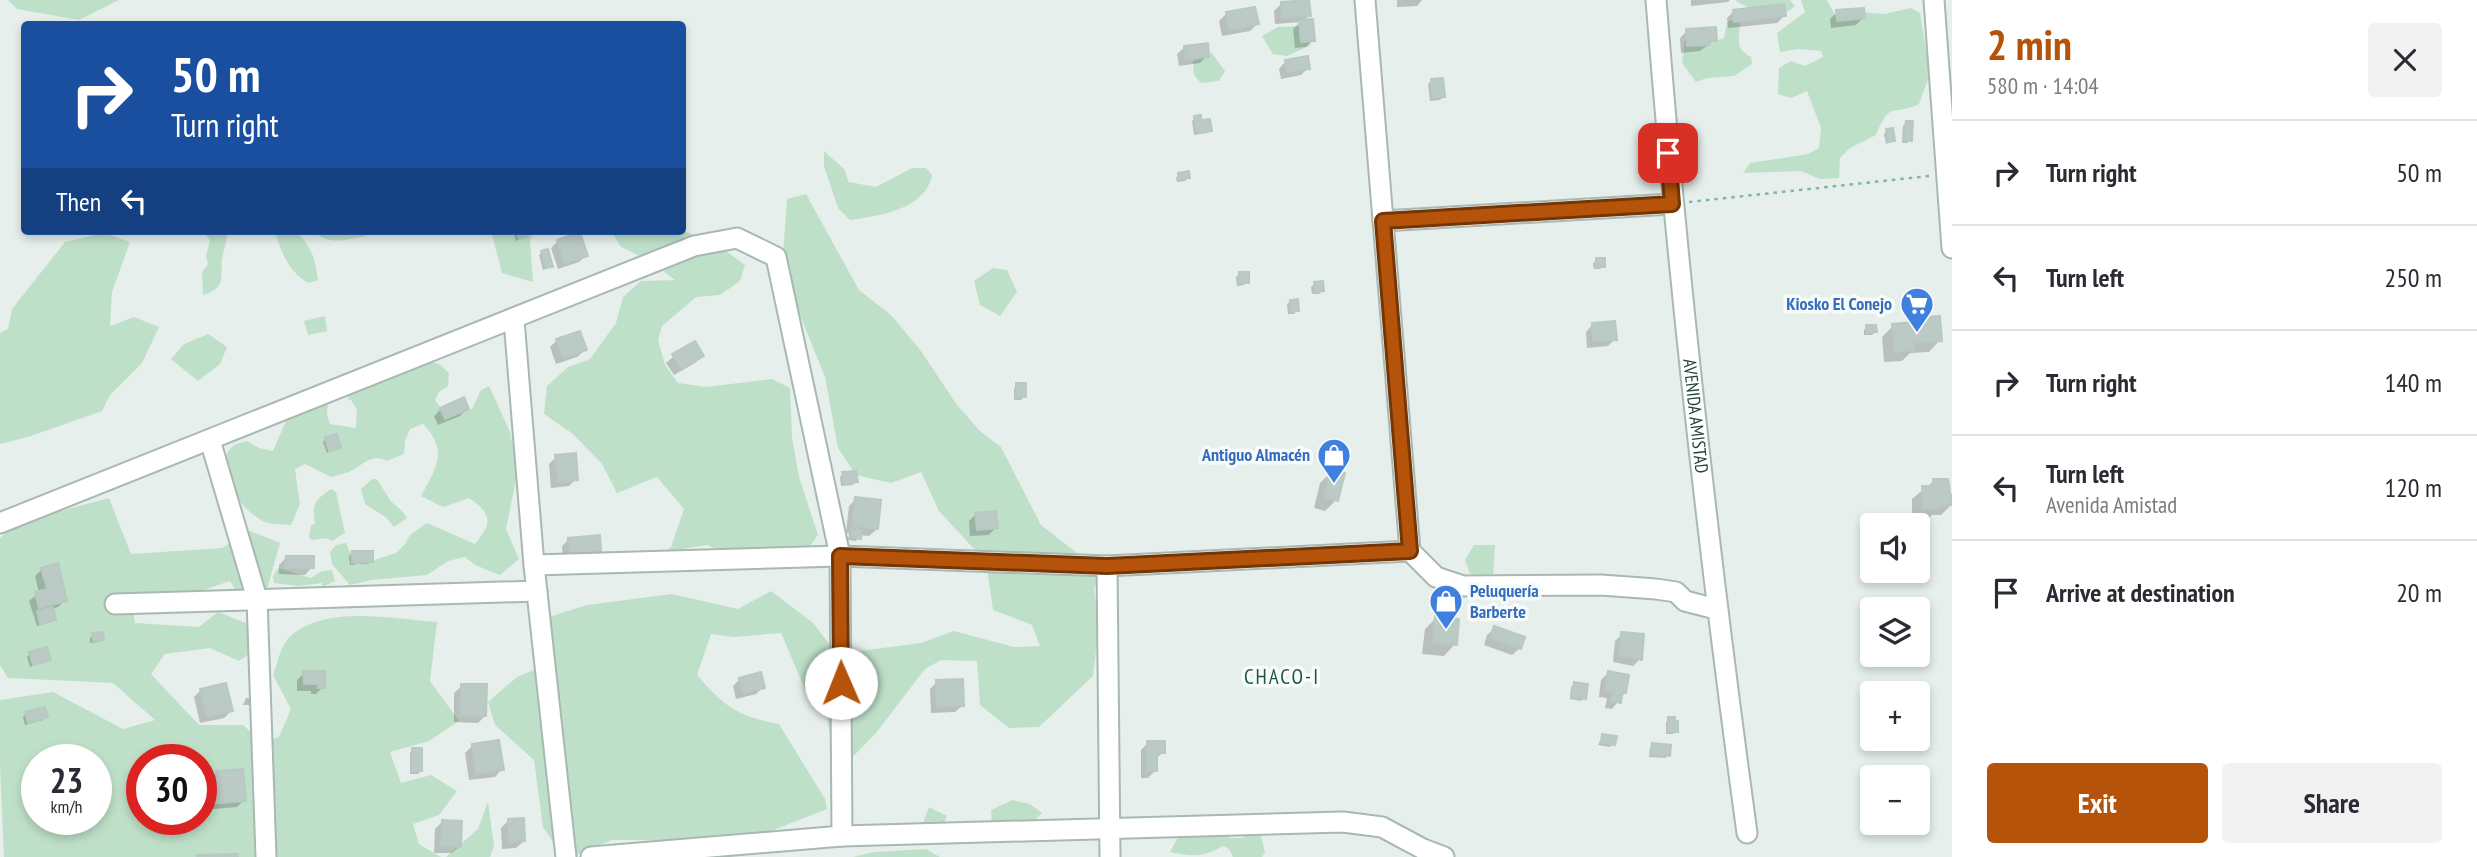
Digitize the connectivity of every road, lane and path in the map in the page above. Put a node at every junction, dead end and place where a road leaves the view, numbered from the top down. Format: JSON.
{"nodes":[{"id":1,"x":1365,"y":0,"type":"edge"},
{"id":2,"x":1656,"y":0,"type":"edge"},
{"id":3,"x":1934,"y":0,"type":"edge"},
{"id":4,"x":1945,"y":174,"type":"junction"},
{"id":5,"x":1672,"y":204,"type":"junction"},
{"id":6,"x":1383,"y":221,"type":"junction"},
{"id":7,"x":1952,"y":248,"type":"edge"},
{"id":8,"x":514,"y":320,"type":"junction"},
{"id":9,"x":210,"y":440,"type":"junction"},
{"id":10,"x":0,"y":523,"type":"edge"},
{"id":11,"x":1410,"y":551,"type":"junction"},
{"id":12,"x":840,"y":556,"type":"junction"},
{"id":13,"x":534,"y":565,"type":"junction"},
{"id":14,"x":1107,"y":566,"type":"junction"},
{"id":15,"x":537,"y":591,"type":"junction"},
{"id":16,"x":257,"y":599,"type":"junction"},
{"id":17,"x":115,"y":604,"type":"dead end"},
{"id":18,"x":1716,"y":609,"type":"junction"},
{"id":19,"x":1108,"y":830,"type":"junction"},
{"id":20,"x":1747,"y":833,"type":"dead end"},
{"id":21,"x":842,"y":836,"type":"junction"},
{"id":22,"x":266,"y":857,"type":"edge"},
{"id":23,"x":566,"y":857,"type":"edge"},
{"id":24,"x":592,"y":857,"type":"edge"},
{"id":25,"x":1110,"y":857,"type":"edge"},
{"id":26,"x":1444,"y":857,"type":"edge"}],
"edges":[{"from":1,"to":6,"type":"street"},
{"from":2,"to":5,"type":"street","name":"AVENIDA AMISTAD"},
{"from":3,"to":4,"type":"street"},
{"from":4,"to":5,"type":"path"},
{"from":4,"to":7,"type":"street"},
{"from":5,"to":6,"type":"street"},
{"from":5,"to":18,"type":"street","name":"AVENIDA AMISTAD"},
{"from":6,"to":11,"type":"street"},
{"from":8,"to":9,"type":"street"},
{"from":8,"to":12,"type":"street"},
{"from":8,"to":13,"type":"street"},
{"from":9,"to":10,"type":"street"},
{"from":9,"to":16,"type":"street"},
{"from":11,"to":14,"type":"street"},
{"from":11,"to":18,"type":"street"},
{"from":12,"to":13,"type":"street"},
{"from":12,"to":14,"type":"street"},
{"from":12,"to":21,"type":"street"},
{"from":13,"to":15,"type":"street"},
{"from":14,"to":19,"type":"street"},
{"from":15,"to":16,"type":"street"},
{"from":15,"to":23,"type":"street"},
{"from":16,"to":17,"type":"street"},
{"from":16,"to":22,"type":"street"},
{"from":18,"to":20,"type":"street","name":"AVENIDA AMISTAD"},
{"from":19,"to":21,"type":"street"},
{"from":19,"to":25,"type":"street"},
{"from":19,"to":26,"type":"street"},
{"from":21,"to":24,"type":"street"}]}
